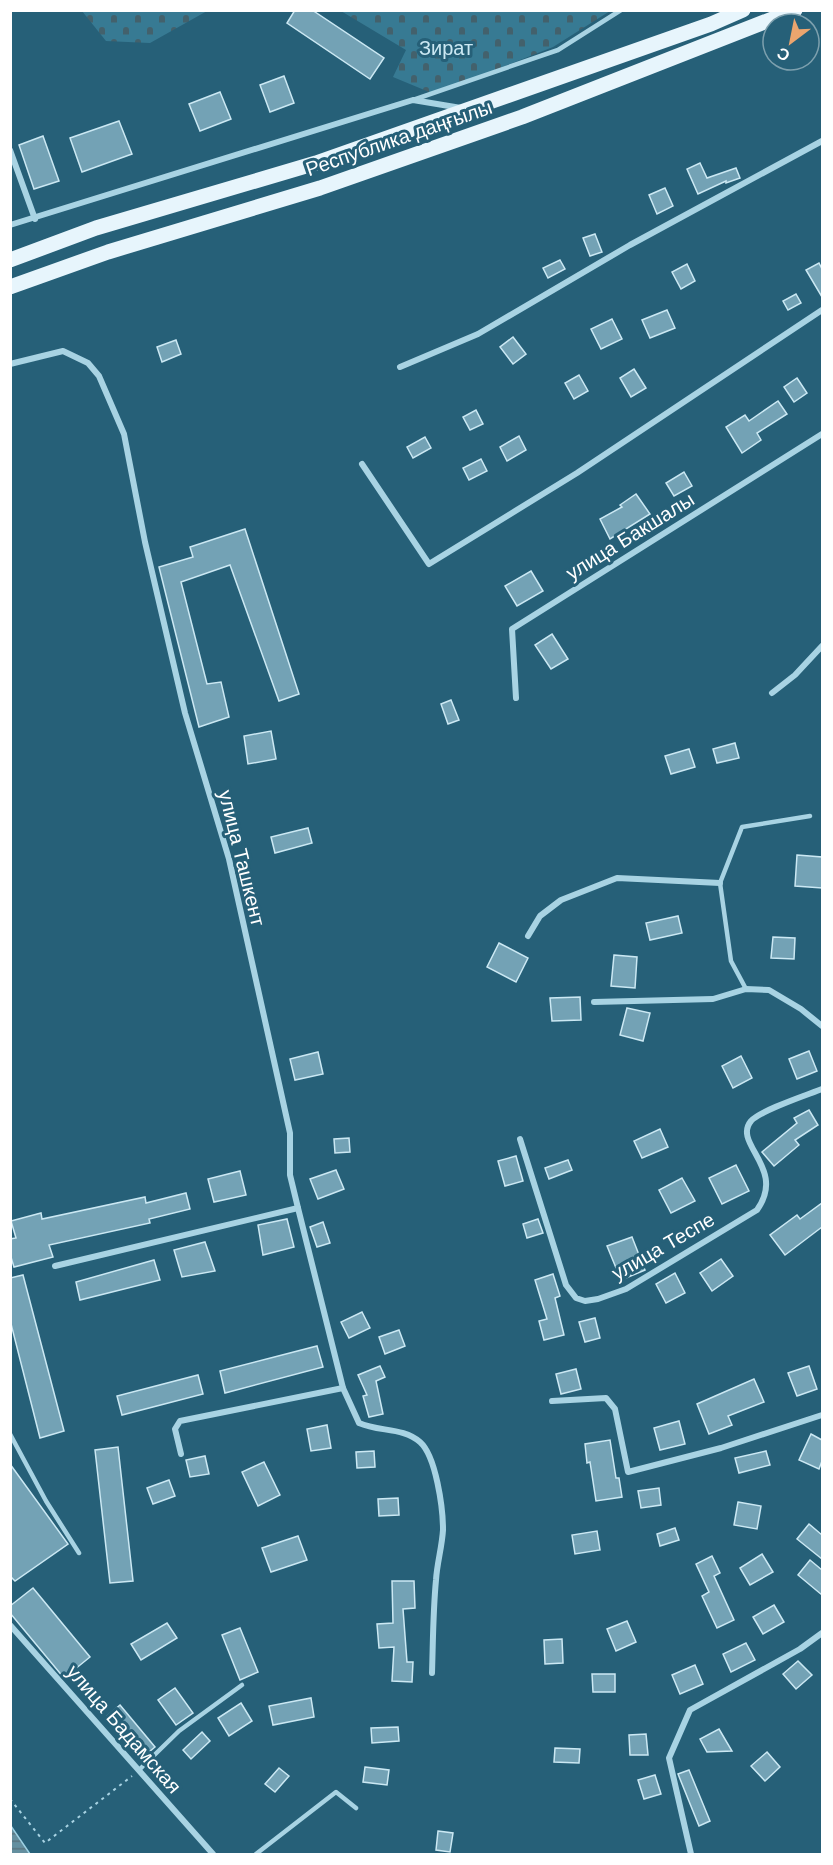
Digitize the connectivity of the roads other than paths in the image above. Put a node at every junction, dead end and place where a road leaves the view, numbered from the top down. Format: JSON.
{"nodes":[{"id":1,"x":621,"y":10,"type":"edge"},
{"id":2,"x":743,"y":10,"type":"edge"},
{"id":3,"x":795,"y":10,"type":"edge"},
{"id":4,"x":414,"y":100,"type":"junction"},
{"id":5,"x":468,"y":109,"type":"junction"},
{"id":6,"x":822,"y":141,"type":"edge"},
{"id":7,"x":10,"y":150,"type":"edge"},
{"id":8,"x":35,"y":219,"type":"junction"},
{"id":9,"x":10,"y":225,"type":"edge"},
{"id":10,"x":10,"y":260,"type":"edge"},
{"id":11,"x":10,"y":287,"type":"edge"},
{"id":12,"x":822,"y":310,"type":"edge"},
{"id":13,"x":10,"y":364,"type":"edge"},
{"id":14,"x":399,"y":367,"type":"dead end"},
{"id":15,"x":822,"y":434,"type":"edge"},
{"id":16,"x":362,"y":464,"type":"dead end"},
{"id":17,"x":822,"y":646,"type":"edge"},
{"id":18,"x":772,"y":693,"type":"dead end"},
{"id":19,"x":516,"y":698,"type":"dead end"},
{"id":20,"x":810,"y":816,"type":"dead end"},
{"id":21,"x":720,"y":883,"type":"junction"},
{"id":22,"x":528,"y":936,"type":"dead end"},
{"id":23,"x":746,"y":989,"type":"junction"},
{"id":24,"x":594,"y":1002,"type":"dead end"},
{"id":25,"x":822,"y":1026,"type":"edge"},
{"id":26,"x":822,"y":1089,"type":"edge"},
{"id":27,"x":520,"y":1139,"type":"dead end"},
{"id":28,"x":298,"y":1208,"type":"junction"},
{"id":29,"x":56,"y":1266,"type":"dead end"},
{"id":30,"x":343,"y":1388,"type":"junction"},
{"id":31,"x":552,"y":1401,"type":"dead end"},
{"id":32,"x":822,"y":1415,"type":"edge"},
{"id":33,"x":10,"y":1434,"type":"edge"},
{"id":34,"x":181,"y":1454,"type":"dead end"},
{"id":35,"x":79,"y":1553,"type":"dead end"},
{"id":36,"x":10,"y":1625,"type":"edge"},
{"id":37,"x":822,"y":1633,"type":"edge"},
{"id":38,"x":432,"y":1673,"type":"dead end"},
{"id":39,"x":242,"y":1685,"type":"dead end"},
{"id":40,"x":139,"y":1770,"type":"junction"},
{"id":41,"x":356,"y":1808,"type":"dead end"},
{"id":42,"x":213,"y":1854,"type":"edge"},
{"id":43,"x":256,"y":1854,"type":"edge"},
{"id":44,"x":691,"y":1854,"type":"edge"}],
"edges":[{"from":1,"to":4,"type":"lane"},
{"from":2,"to":5,"type":"main road","name":"Республика даңғылы"},
{"from":3,"to":11,"type":"main road","name":"Республика даңғылы"},
{"from":4,"to":5,"type":"street"},
{"from":4,"to":8,"type":"street"},
{"from":5,"to":10,"type":"main road","name":"Республика даңғылы"},
{"from":6,"to":14,"type":"street"},
{"from":7,"to":8,"type":"street"},
{"from":8,"to":9,"type":"street"},
{"from":12,"to":16,"type":"street"},
{"from":13,"to":28,"type":"street","name":"улица Ташкент"},
{"from":15,"to":19,"type":"street","name":"улица Бакшалы"},
{"from":17,"to":18,"type":"street"},
{"from":20,"to":21,"type":"lane"},
{"from":21,"to":22,"type":"street"},
{"from":21,"to":23,"type":"lane"},
{"from":23,"to":24,"type":"street"},
{"from":23,"to":25,"type":"street"},
{"from":26,"to":27,"type":"street","name":"улица Теспе"},
{"from":28,"to":29,"type":"street"},
{"from":28,"to":30,"type":"street","name":"улица Ташкент"},
{"from":30,"to":34,"type":"street"},
{"from":30,"to":38,"type":"street","name":"улица Ташкент"},
{"from":31,"to":32,"type":"street"},
{"from":33,"to":35,"type":"lane"},
{"from":36,"to":40,"type":"street","name":"улица Бадамская"},
{"from":37,"to":44,"type":"street"},
{"from":39,"to":40,"type":"lane"},
{"from":40,"to":42,"type":"street","name":"улица Бадамская"},
{"from":41,"to":43,"type":"lane"}]}
